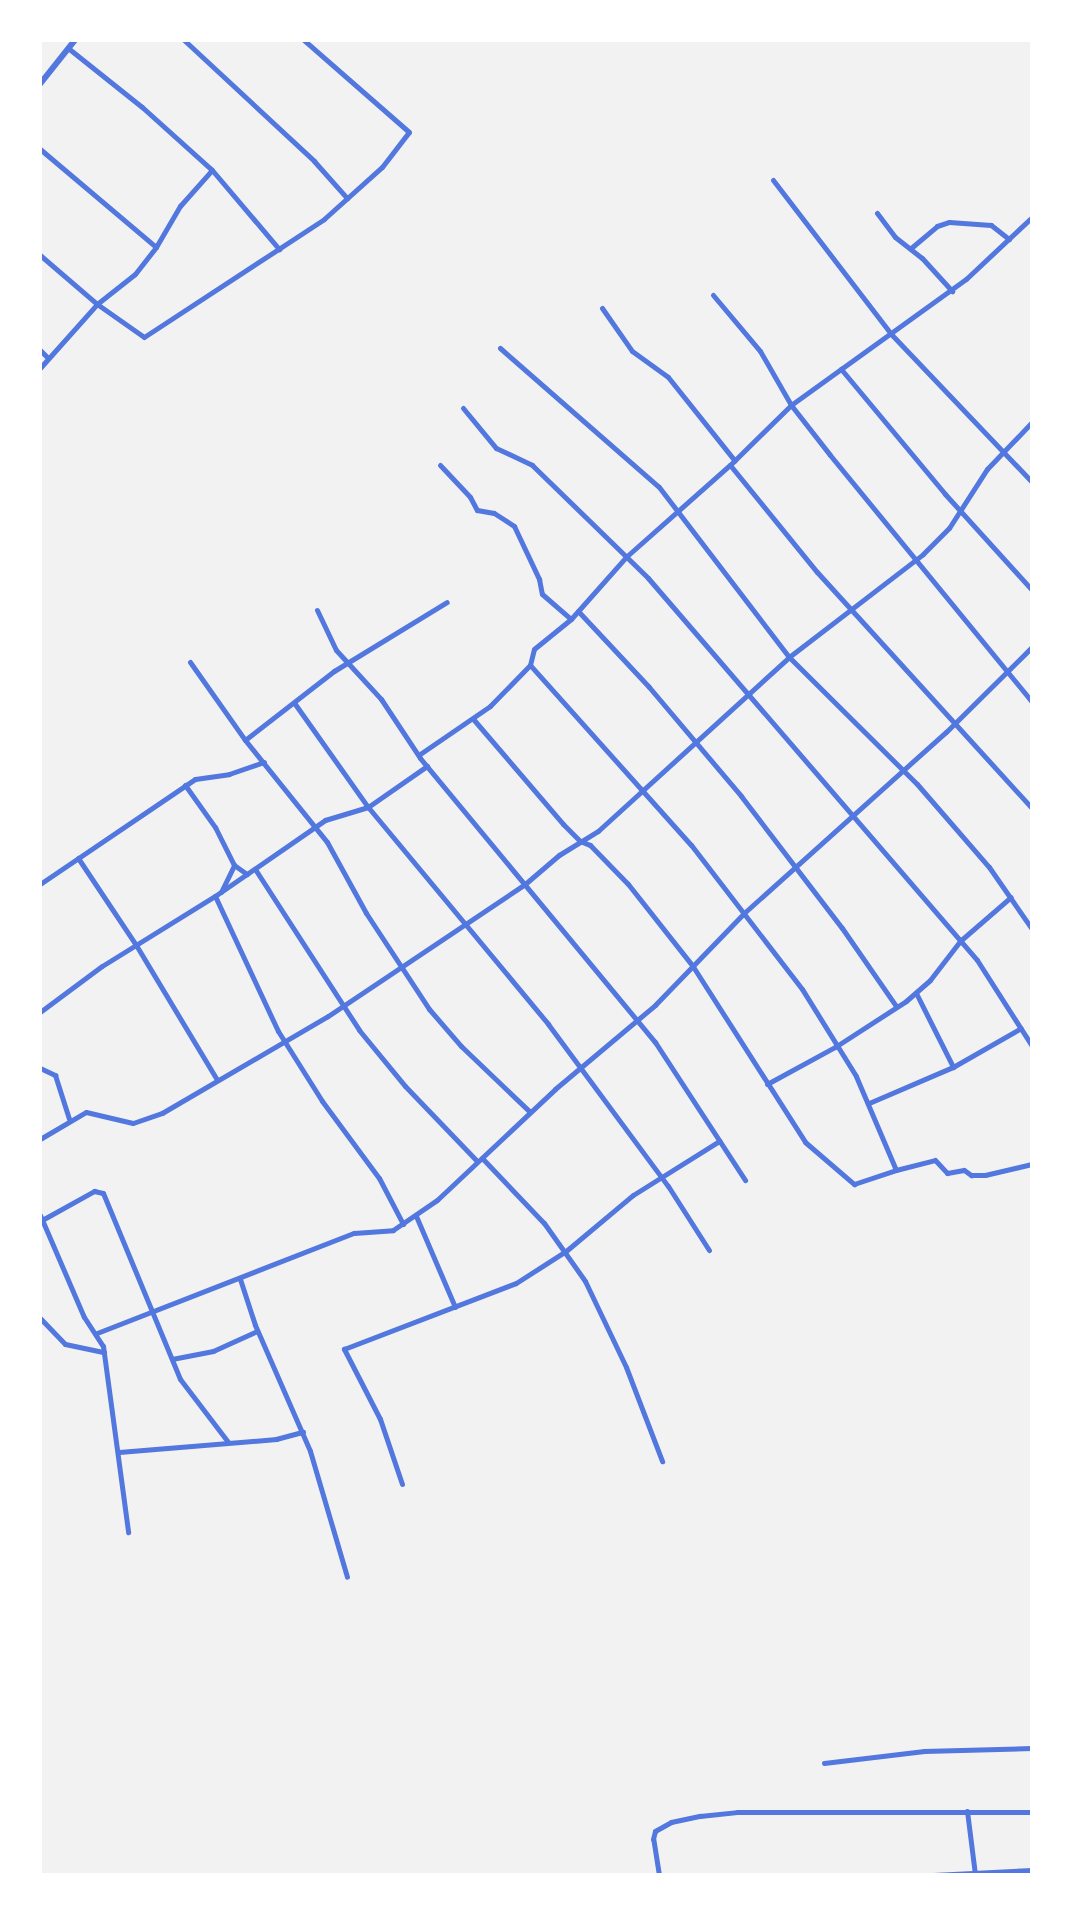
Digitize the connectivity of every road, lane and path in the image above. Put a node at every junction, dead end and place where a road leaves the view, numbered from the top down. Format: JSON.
{"nodes":[{"id":1,"x":75,"y":40,"type":"edge"},
{"id":2,"x":184,"y":40,"type":"edge"},
{"id":3,"x":304,"y":40,"type":"edge"},
{"id":4,"x":68,"y":48,"type":"junction"},
{"id":5,"x":40,"y":84,"type":"edge"},
{"id":6,"x":40,"y":149,"type":"edge"},
{"id":7,"x":212,"y":170,"type":"junction"},
{"id":8,"x":773,"y":180,"type":"dead end"},
{"id":9,"x":347,"y":198,"type":"junction"},
{"id":10,"x":877,"y":213,"type":"dead end"},
{"id":11,"x":1032,"y":217,"type":"edge"},
{"id":12,"x":1009,"y":239,"type":"junction"},
{"id":13,"x":156,"y":247,"type":"junction"},
{"id":14,"x":911,"y":248,"type":"junction"},
{"id":15,"x":279,"y":249,"type":"junction"},
{"id":16,"x":40,"y":255,"type":"edge"},
{"id":17,"x":952,"y":291,"type":"junction"},
{"id":18,"x":713,"y":295,"type":"dead end"},
{"id":19,"x":97,"y":304,"type":"junction"},
{"id":20,"x":602,"y":308,"type":"dead end"},
{"id":21,"x":892,"y":335,"type":"junction"},
{"id":22,"x":500,"y":348,"type":"dead end"},
{"id":23,"x":40,"y":350,"type":"edge"},
{"id":24,"x":48,"y":358,"type":"junction"},
{"id":25,"x":40,"y":368,"type":"edge"},
{"id":26,"x":841,"y":369,"type":"junction"},
{"id":27,"x":791,"y":405,"type":"junction"},
{"id":28,"x":463,"y":408,"type":"dead end"},
{"id":29,"x":1032,"y":422,"type":"edge"},
{"id":30,"x":1005,"y":450,"type":"junction"},
{"id":31,"x":732,"y":463,"type":"junction"},
{"id":32,"x":440,"y":465,"type":"dead end"},
{"id":33,"x":1032,"y":482,"type":"edge"},
{"id":34,"x":960,"y":511,"type":"junction"},
{"id":35,"x":678,"y":512,"type":"junction"},
{"id":36,"x":627,"y":556,"type":"junction"},
{"id":37,"x":914,"y":561,"type":"junction"},
{"id":38,"x":1032,"y":590,"type":"edge"},
{"id":39,"x":447,"y":602,"type":"dead end"},
{"id":40,"x":851,"y":609,"type":"junction"},
{"id":41,"x":317,"y":610,"type":"dead end"},
{"id":42,"x":578,"y":611,"type":"junction"},
{"id":43,"x":571,"y":619,"type":"junction"},
{"id":44,"x":1032,"y":647,"type":"edge"},
{"id":45,"x":789,"y":657,"type":"junction"},
{"id":46,"x":190,"y":662,"type":"dead end"},
{"id":47,"x":349,"y":664,"type":"junction"},
{"id":48,"x":530,"y":665,"type":"junction"},
{"id":49,"x":1008,"y":673,"type":"junction"},
{"id":50,"x":748,"y":695,"type":"junction"},
{"id":51,"x":1032,"y":702,"type":"edge"},
{"id":52,"x":295,"y":704,"type":"junction"},
{"id":53,"x":474,"y":720,"type":"junction"},
{"id":54,"x":955,"y":724,"type":"junction"},
{"id":55,"x":245,"y":740,"type":"junction"},
{"id":56,"x":694,"y":743,"type":"junction"},
{"id":57,"x":420,"y":754,"type":"junction"},
{"id":58,"x":264,"y":762,"type":"junction"},
{"id":59,"x":427,"y":766,"type":"junction"},
{"id":60,"x":903,"y":769,"type":"junction"},
{"id":61,"x":185,"y":785,"type":"junction"},
{"id":62,"x":642,"y":791,"type":"junction"},
{"id":63,"x":368,"y":807,"type":"junction"},
{"id":64,"x":1032,"y":808,"type":"edge"},
{"id":65,"x":851,"y":816,"type":"junction"},
{"id":66,"x":314,"y":829,"type":"junction"},
{"id":67,"x":580,"y":841,"type":"junction"},
{"id":68,"x":78,"y":858,"type":"junction"},
{"id":69,"x":234,"y":865,"type":"junction"},
{"id":70,"x":794,"y":868,"type":"junction"},
{"id":71,"x":255,"y":869,"type":"junction"},
{"id":72,"x":248,"y":874,"type":"junction"},
{"id":73,"x":40,"y":884,"type":"edge"},
{"id":74,"x":525,"y":884,"type":"junction"},
{"id":75,"x":221,"y":892,"type":"junction"},
{"id":76,"x":215,"y":896,"type":"junction"},
{"id":77,"x":1011,"y":897,"type":"junction"},
{"id":78,"x":744,"y":913,"type":"junction"},
{"id":79,"x":467,"y":923,"type":"junction"},
{"id":80,"x":1032,"y":929,"type":"edge"},
{"id":81,"x":960,"y":941,"type":"junction"},
{"id":82,"x":136,"y":945,"type":"junction"},
{"id":83,"x":692,"y":965,"type":"junction"},
{"id":84,"x":402,"y":969,"type":"junction"},
{"id":85,"x":916,"y":993,"type":"junction"},
{"id":86,"x":896,"y":1006,"type":"junction"},
{"id":87,"x":343,"y":1007,"type":"junction"},
{"id":88,"x":40,"y":1012,"type":"edge"},
{"id":89,"x":637,"y":1019,"type":"junction"},
{"id":90,"x":1021,"y":1028,"type":"junction"},
{"id":91,"x":285,"y":1042,"type":"junction"},
{"id":92,"x":1032,"y":1046,"type":"edge"},
{"id":93,"x":835,"y":1047,"type":"junction"},
{"id":94,"x":953,"y":1067,"type":"junction"},
{"id":95,"x":40,"y":1068,"type":"edge"},
{"id":96,"x":579,"y":1068,"type":"junction"},
{"id":97,"x":217,"y":1080,"type":"junction"},
{"id":98,"x":767,"y":1084,"type":"junction"},
{"id":99,"x":869,"y":1103,"type":"junction"},
{"id":100,"x":530,"y":1112,"type":"junction"},
{"id":101,"x":69,"y":1119,"type":"junction"},
{"id":102,"x":40,"y":1139,"type":"edge"},
{"id":103,"x":719,"y":1141,"type":"junction"},
{"id":104,"x":480,"y":1160,"type":"junction"},
{"id":105,"x":1032,"y":1164,"type":"edge"},
{"id":106,"x":896,"y":1170,"type":"junction"},
{"id":107,"x":660,"y":1176,"type":"junction"},
{"id":108,"x":745,"y":1180,"type":"dead end"},
{"id":109,"x":416,"y":1215,"type":"junction"},
{"id":110,"x":41,"y":1217,"type":"edge"},
{"id":111,"x":403,"y":1224,"type":"junction"},
{"id":112,"x":709,"y":1250,"type":"dead end"},
{"id":113,"x":566,"y":1251,"type":"junction"},
{"id":114,"x":240,"y":1279,"type":"junction"},
{"id":115,"x":455,"y":1307,"type":"junction"},
{"id":116,"x":152,"y":1313,"type":"junction"},
{"id":117,"x":40,"y":1318,"type":"edge"},
{"id":118,"x":257,"y":1331,"type":"junction"},
{"id":119,"x":97,"y":1333,"type":"junction"},
{"id":120,"x":104,"y":1352,"type":"junction"},
{"id":121,"x":172,"y":1359,"type":"junction"},
{"id":122,"x":303,"y":1432,"type":"junction"},
{"id":123,"x":228,"y":1442,"type":"junction"},
{"id":124,"x":119,"y":1452,"type":"junction"},
{"id":125,"x":662,"y":1461,"type":"dead end"},
{"id":126,"x":402,"y":1484,"type":"dead end"},
{"id":127,"x":128,"y":1532,"type":"dead end"},
{"id":128,"x":347,"y":1577,"type":"dead end"},
{"id":129,"x":1032,"y":1748,"type":"edge"},
{"id":130,"x":824,"y":1763,"type":"dead end"},
{"id":131,"x":967,"y":1811,"type":"junction"},
{"id":132,"x":1032,"y":1812,"type":"edge"},
{"id":133,"x":1032,"y":1870,"type":"edge"},
{"id":134,"x":975,"y":1874,"type":"edge"},
{"id":135,"x":659,"y":1875,"type":"edge"},
{"id":136,"x":694,"y":1875,"type":"edge"},
{"id":137,"x":714,"y":1875,"type":"edge"},
{"id":138,"x":933,"y":1875,"type":"edge"}],
"edges":[{"from":1,"to":4,"type":"street"},
{"from":2,"to":9,"type":"street"},
{"from":3,"to":9,"type":"street"},
{"from":4,"to":5,"type":"street"},
{"from":4,"to":7,"type":"street"},
{"from":6,"to":13,"type":"street"},
{"from":7,"to":13,"type":"street"},
{"from":7,"to":15,"type":"street"},
{"from":8,"to":21,"type":"street"},
{"from":9,"to":15,"type":"street"},
{"from":10,"to":14,"type":"street"},
{"from":11,"to":12,"type":"street"},
{"from":12,"to":14,"type":"street"},
{"from":12,"to":17,"type":"street"},
{"from":13,"to":19,"type":"street"},
{"from":14,"to":17,"type":"street"},
{"from":15,"to":19,"type":"street"},
{"from":16,"to":19,"type":"street"},
{"from":17,"to":21,"type":"street"},
{"from":18,"to":27,"type":"street"},
{"from":19,"to":24,"type":"street"},
{"from":20,"to":31,"type":"street"},
{"from":21,"to":26,"type":"street"},
{"from":21,"to":30,"type":"street"},
{"from":22,"to":35,"type":"street"},
{"from":23,"to":24,"type":"street"},
{"from":24,"to":25,"type":"street"},
{"from":26,"to":27,"type":"street"},
{"from":26,"to":34,"type":"street"},
{"from":27,"to":31,"type":"street"},
{"from":27,"to":37,"type":"street"},
{"from":28,"to":36,"type":"street"},
{"from":29,"to":30,"type":"street"},
{"from":30,"to":33,"type":"street"},
{"from":30,"to":34,"type":"street"},
{"from":31,"to":35,"type":"street"},
{"from":31,"to":40,"type":"street"},
{"from":32,"to":43,"type":"street"},
{"from":34,"to":37,"type":"street"},
{"from":34,"to":38,"type":"street"},
{"from":35,"to":36,"type":"street"},
{"from":35,"to":45,"type":"street"},
{"from":36,"to":42,"type":"street"},
{"from":36,"to":50,"type":"street"},
{"from":37,"to":40,"type":"street"},
{"from":37,"to":49,"type":"street"},
{"from":39,"to":47,"type":"street"},
{"from":40,"to":45,"type":"street"},
{"from":40,"to":54,"type":"street"},
{"from":41,"to":47,"type":"street"},
{"from":42,"to":43,"type":"street"},
{"from":42,"to":56,"type":"street"},
{"from":43,"to":48,"type":"street"},
{"from":44,"to":49,"type":"street"},
{"from":45,"to":50,"type":"street"},
{"from":45,"to":60,"type":"street"},
{"from":46,"to":55,"type":"street"},
{"from":47,"to":52,"type":"street"},
{"from":47,"to":57,"type":"street"},
{"from":48,"to":53,"type":"street"},
{"from":48,"to":62,"type":"street"},
{"from":49,"to":51,"type":"street"},
{"from":49,"to":54,"type":"street"},
{"from":50,"to":56,"type":"street"},
{"from":50,"to":65,"type":"street"},
{"from":52,"to":55,"type":"street"},
{"from":52,"to":63,"type":"street"},
{"from":53,"to":57,"type":"street"},
{"from":53,"to":67,"type":"street"},
{"from":54,"to":60,"type":"street"},
{"from":54,"to":64,"type":"street"},
{"from":55,"to":58,"type":"street"},
{"from":56,"to":62,"type":"street"},
{"from":56,"to":70,"type":"street"},
{"from":57,"to":59,"type":"street"},
{"from":58,"to":61,"type":"street"},
{"from":58,"to":66,"type":"street"},
{"from":59,"to":63,"type":"street"},
{"from":59,"to":74,"type":"street"},
{"from":60,"to":65,"type":"street"},
{"from":60,"to":77,"type":"street"},
{"from":61,"to":68,"type":"street"},
{"from":61,"to":69,"type":"street"},
{"from":62,"to":67,"type":"street"},
{"from":62,"to":78,"type":"street"},
{"from":63,"to":66,"type":"street"},
{"from":63,"to":79,"type":"street"},
{"from":65,"to":70,"type":"street"},
{"from":65,"to":81,"type":"street"},
{"from":66,"to":71,"type":"street"},
{"from":66,"to":84,"type":"street"},
{"from":67,"to":74,"type":"street"},
{"from":67,"to":83,"type":"street"},
{"from":68,"to":73,"type":"street"},
{"from":68,"to":82,"type":"street"},
{"from":69,"to":72,"type":"street"},
{"from":69,"to":75,"type":"street"},
{"from":70,"to":78,"type":"street"},
{"from":70,"to":86,"type":"street"},
{"from":71,"to":72,"type":"street"},
{"from":71,"to":87,"type":"street"},
{"from":72,"to":75,"type":"street"},
{"from":74,"to":79,"type":"street"},
{"from":74,"to":89,"type":"street"},
{"from":75,"to":76,"type":"street"},
{"from":76,"to":82,"type":"street"},
{"from":76,"to":91,"type":"street"},
{"from":77,"to":80,"type":"street"},
{"from":77,"to":81,"type":"street"},
{"from":78,"to":83,"type":"street"},
{"from":78,"to":93,"type":"street"},
{"from":79,"to":84,"type":"street"},
{"from":79,"to":96,"type":"street"},
{"from":81,"to":85,"type":"street"},
{"from":81,"to":90,"type":"street"},
{"from":82,"to":88,"type":"street"},
{"from":82,"to":97,"type":"street"},
{"from":83,"to":89,"type":"street"},
{"from":83,"to":98,"type":"street"},
{"from":84,"to":87,"type":"street"},
{"from":84,"to":100,"type":"street"},
{"from":85,"to":86,"type":"street"},
{"from":85,"to":94,"type":"street"},
{"from":86,"to":93,"type":"street"},
{"from":87,"to":91,"type":"street"},
{"from":87,"to":104,"type":"street"},
{"from":89,"to":96,"type":"street"},
{"from":89,"to":103,"type":"street"},
{"from":90,"to":92,"type":"street"},
{"from":90,"to":94,"type":"street"},
{"from":91,"to":97,"type":"street"},
{"from":91,"to":111,"type":"street"},
{"from":93,"to":98,"type":"street"},
{"from":93,"to":99,"type":"street"},
{"from":94,"to":99,"type":"street"},
{"from":95,"to":101,"type":"street"},
{"from":96,"to":100,"type":"street"},
{"from":96,"to":107,"type":"street"},
{"from":97,"to":101,"type":"street"},
{"from":98,"to":106,"type":"street"},
{"from":99,"to":106,"type":"street"},
{"from":100,"to":104,"type":"street"},
{"from":101,"to":102,"type":"street"},
{"from":103,"to":107,"type":"street"},
{"from":103,"to":108,"type":"street"},
{"from":104,"to":109,"type":"street"},
{"from":104,"to":113,"type":"street"},
{"from":105,"to":106,"type":"street"},
{"from":107,"to":112,"type":"street"},
{"from":107,"to":113,"type":"street"},
{"from":109,"to":111,"type":"street"},
{"from":109,"to":115,"type":"street"},
{"from":110,"to":116,"type":"street"},
{"from":110,"to":119,"type":"street"},
{"from":111,"to":114,"type":"street"},
{"from":113,"to":115,"type":"street"},
{"from":113,"to":125,"type":"street"},
{"from":114,"to":116,"type":"street"},
{"from":114,"to":118,"type":"street"},
{"from":115,"to":126,"type":"street"},
{"from":116,"to":119,"type":"street"},
{"from":116,"to":121,"type":"street"},
{"from":117,"to":120,"type":"street"},
{"from":118,"to":121,"type":"street"},
{"from":118,"to":122,"type":"street"},
{"from":119,"to":120,"type":"street"},
{"from":120,"to":124,"type":"street"},
{"from":121,"to":123,"type":"street"},
{"from":122,"to":123,"type":"street"},
{"from":122,"to":128,"type":"street"},
{"from":123,"to":124,"type":"street"},
{"from":124,"to":127,"type":"street"},
{"from":129,"to":130,"type":"street"},
{"from":131,"to":132,"type":"street"},
{"from":131,"to":134,"type":"street"},
{"from":131,"to":135,"type":"street"},
{"from":133,"to":134,"type":"street"},
{"from":134,"to":138,"type":"street"},
{"from":136,"to":137,"type":"street"}]}
